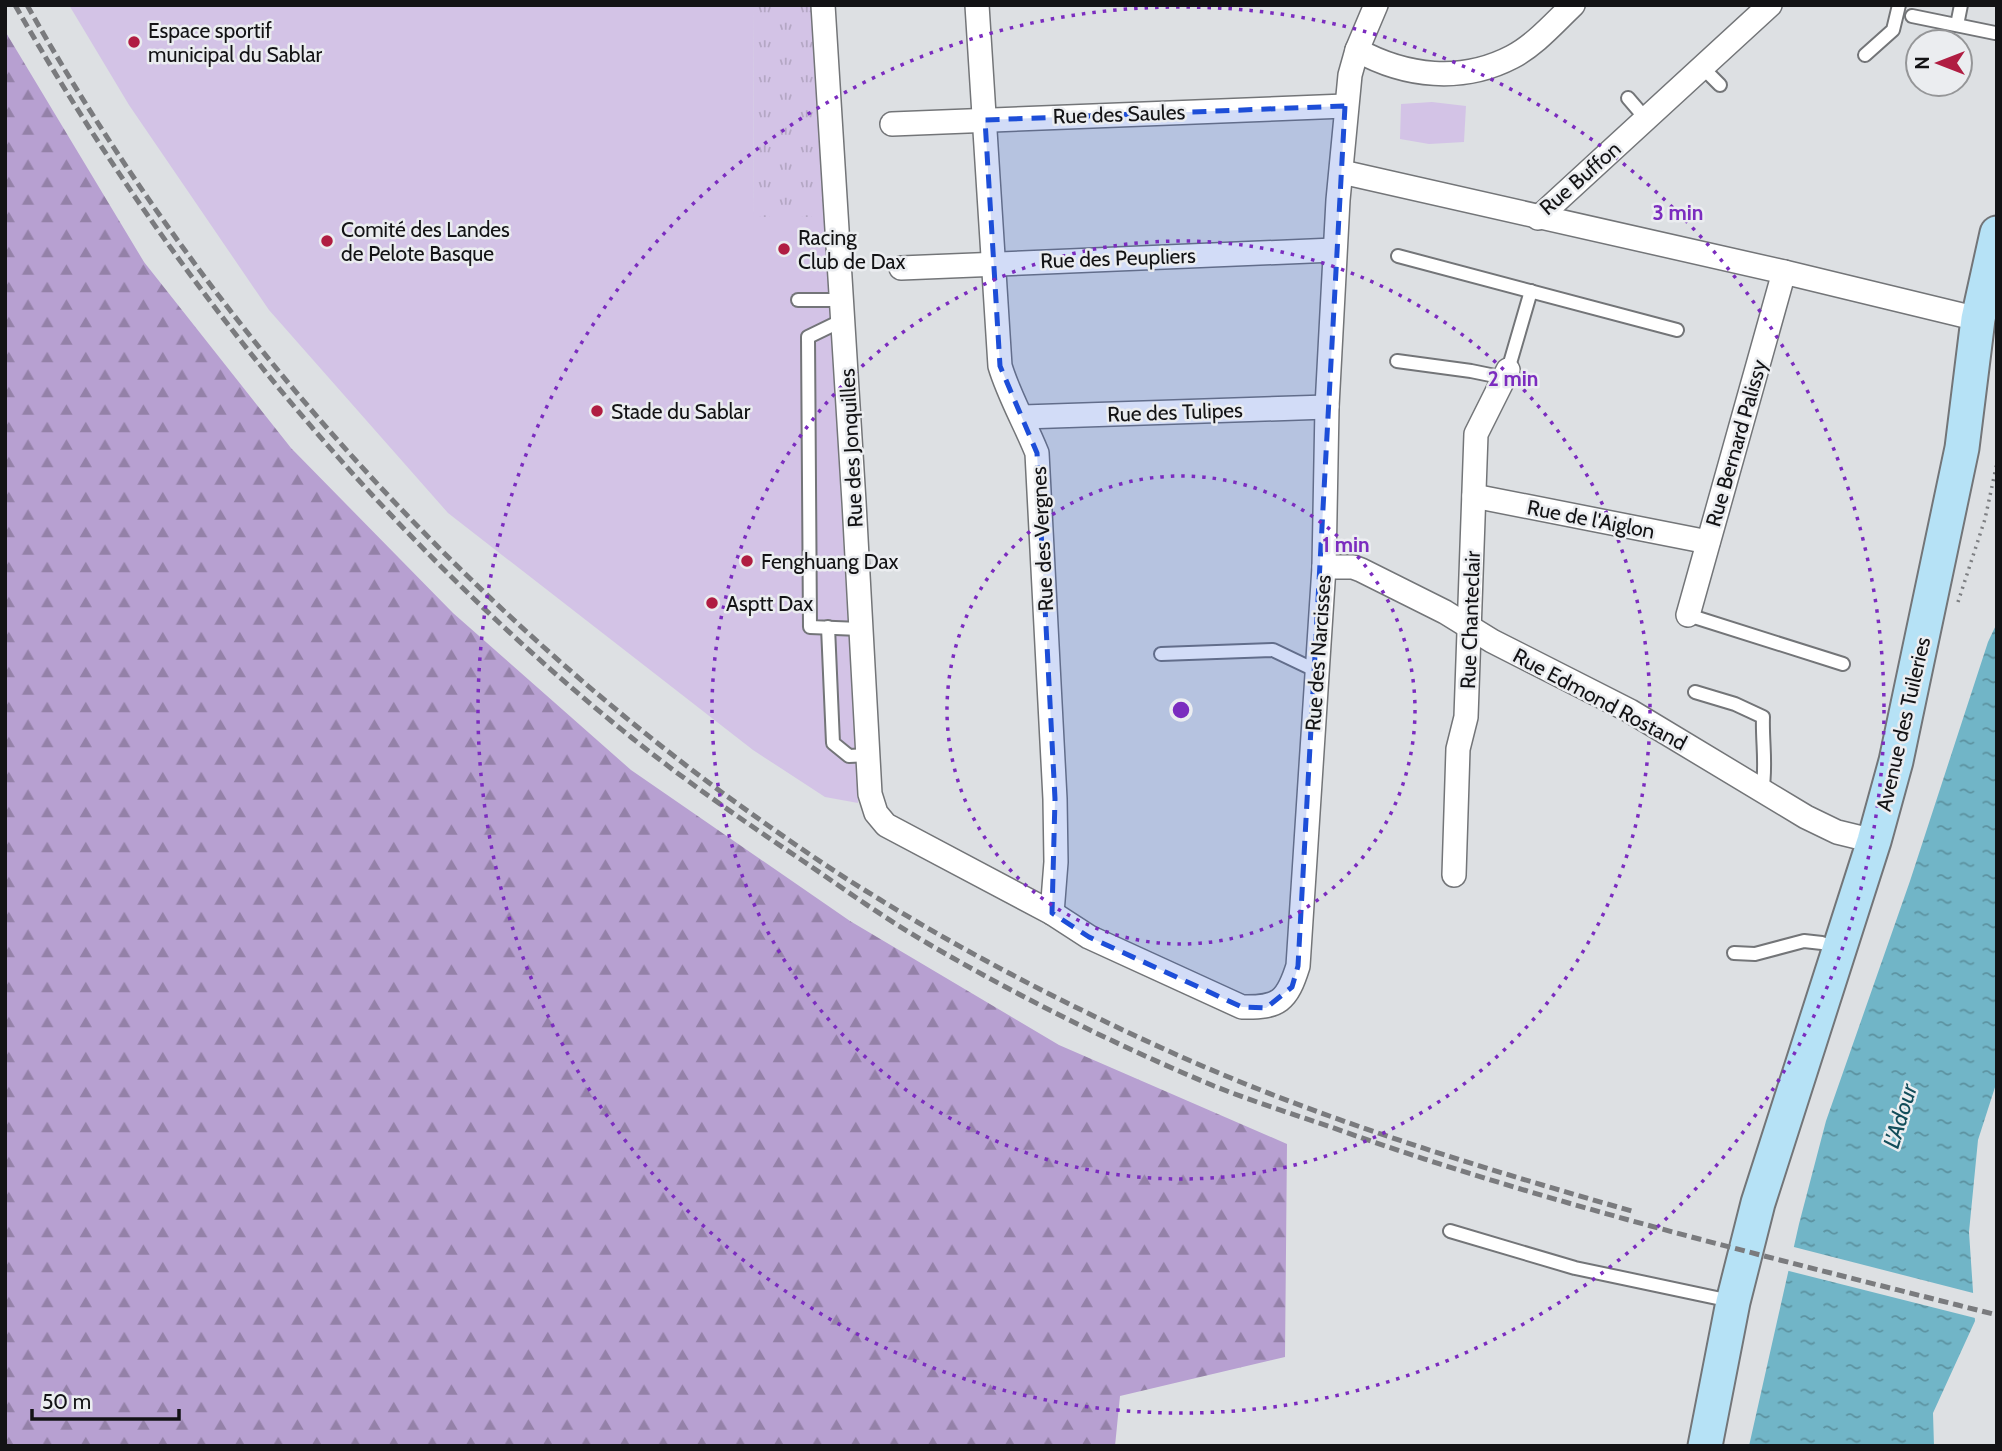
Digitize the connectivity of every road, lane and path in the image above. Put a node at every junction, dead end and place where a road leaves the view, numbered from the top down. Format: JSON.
{"nodes":[{"id":1,"x":822,"y":5,"type":"edge"},
{"id":2,"x":977,"y":5,"type":"edge"},
{"id":3,"x":1376,"y":5,"type":"edge"},
{"id":4,"x":1573,"y":5,"type":"edge"},
{"id":5,"x":1770,"y":5,"type":"edge"},
{"id":6,"x":1899,"y":5,"type":"edge"},
{"id":7,"x":1961,"y":5,"type":"edge"},
{"id":8,"x":1912,"y":16,"type":"dead end"},
{"id":9,"x":1957,"y":25,"type":"junction"},
{"id":10,"x":1995,"y":33,"type":"dead end"},
{"id":11,"x":1357,"y":50,"type":"junction"},
{"id":12,"x":1866,"y":55,"type":"dead end"},
{"id":13,"x":1702,"y":67,"type":"junction"},
{"id":14,"x":1720,"y":85,"type":"dead end"},
{"id":15,"x":1628,"y":98,"type":"dead end"},
{"id":16,"x":1345,"y":106,"type":"junction"},
{"id":17,"x":1646,"y":119,"type":"junction"},
{"id":18,"x":985,"y":120,"type":"junction"},
{"id":19,"x":892,"y":124,"type":"dead end"},
{"id":20,"x":1342,"y":172,"type":"junction"},
{"id":21,"x":1538,"y":218,"type":"junction"},
{"id":22,"x":1997,"y":233,"type":"edge"},
{"id":23,"x":1334,"y":250,"type":"junction"},
{"id":24,"x":1398,"y":256,"type":"dead end"},
{"id":25,"x":993,"y":264,"type":"junction"},
{"id":26,"x":901,"y":268,"type":"dead end"},
{"id":27,"x":1784,"y":272,"type":"junction"},
{"id":28,"x":1531,"y":291,"type":"junction"},
{"id":29,"x":798,"y":300,"type":"dead end"},
{"id":30,"x":842,"y":310,"type":"junction"},
{"id":31,"x":1978,"y":319,"type":"junction"},
{"id":32,"x":1677,"y":330,"type":"dead end"},
{"id":33,"x":1397,"y":361,"type":"dead end"},
{"id":34,"x":1506,"y":374,"type":"junction"},
{"id":35,"x":1327,"y":407,"type":"junction"},
{"id":36,"x":1023,"y":416,"type":"junction"},
{"id":37,"x":1997,"y":463,"type":"edge"},
{"id":38,"x":1474,"y":496,"type":"junction"},
{"id":39,"x":1985,"y":519,"type":"dead end"},
{"id":40,"x":1708,"y":542,"type":"junction"},
{"id":41,"x":1324,"y":567,"type":"junction"},
{"id":42,"x":1688,"y":615,"type":"joint"},
{"id":43,"x":828,"y":627,"type":"junction"},
{"id":44,"x":1469,"y":627,"type":"junction"},
{"id":45,"x":860,"y":629,"type":"junction"},
{"id":46,"x":1161,"y":654,"type":"dead end"},
{"id":47,"x":1843,"y":664,"type":"dead end"},
{"id":48,"x":1317,"y":671,"type":"junction"},
{"id":49,"x":1695,"y":692,"type":"dead end"},
{"id":50,"x":869,"y":755,"type":"junction"},
{"id":51,"x":1762,"y":791,"type":"junction"},
{"id":52,"x":1874,"y":841,"type":"junction"},
{"id":53,"x":1454,"y":876,"type":"dead end"},
{"id":54,"x":1052,"y":914,"type":"junction"},
{"id":55,"x":1839,"y":949,"type":"junction"},
{"id":56,"x":1734,"y":953,"type":"dead end"},
{"id":57,"x":1450,"y":1231,"type":"dead end"},
{"id":58,"x":1735,"y":1291,"type":"junction"},
{"id":59,"x":1704,"y":1446,"type":"edge"}],
"edges":[{"from":1,"to":30,"type":"street","name":"Rue des Jonquilles"},
{"from":2,"to":18,"type":"street","name":"Rue des Vergnes"},
{"from":3,"to":11,"type":"street","name":"Rue des Narcisses"},
{"from":4,"to":11,"type":"street"},
{"from":5,"to":13,"type":"street","name":"Rue Buffon"},
{"from":6,"to":12,"type":"lane"},
{"from":7,"to":9,"type":"lane"},
{"from":8,"to":9,"type":"lane"},
{"from":9,"to":10,"type":"lane"},
{"from":11,"to":16,"type":"street","name":"Rue des Narcisses"},
{"from":13,"to":14,"type":"lane"},
{"from":13,"to":17,"type":"street","name":"Rue Buffon"},
{"from":15,"to":17,"type":"lane"},
{"from":16,"to":18,"type":"street","name":"Rue des Saules"},
{"from":16,"to":20,"type":"street","name":"Rue des Narcisses"},
{"from":17,"to":21,"type":"street","name":"Rue Buffon"},
{"from":18,"to":19,"type":"street","name":"Rue des Saules"},
{"from":18,"to":25,"type":"street","name":"Rue des Vergnes"},
{"from":20,"to":21,"type":"street","name":"Rue Buffon"},
{"from":20,"to":23,"type":"street","name":"Rue des Narcisses"},
{"from":21,"to":27,"type":"street"},
{"from":22,"to":31,"type":"main road","name":"Avenue des Tuileries"},
{"from":23,"to":25,"type":"street","name":"Rue des Peupliers"},
{"from":23,"to":35,"type":"street","name":"Rue des Narcisses"},
{"from":24,"to":28,"type":"lane"},
{"from":25,"to":26,"type":"street","name":"Rue des Peupliers"},
{"from":25,"to":36,"type":"street","name":"Rue des Vergnes"},
{"from":27,"to":31,"type":"street"},
{"from":27,"to":40,"type":"street","name":"Rue Bernard Palissy"},
{"from":28,"to":32,"type":"lane"},
{"from":28,"to":34,"type":"lane"},
{"from":29,"to":30,"type":"lane"},
{"from":30,"to":43,"type":"lane"},
{"from":30,"to":45,"type":"street","name":"Rue des Jonquilles"},
{"from":31,"to":52,"type":"main road","name":"Avenue des Tuileries"},
{"from":33,"to":34,"type":"lane"},
{"from":34,"to":38,"type":"street","name":"Rue Chanteclair"},
{"from":35,"to":36,"type":"street","name":"Rue des Tulipes"},
{"from":35,"to":41,"type":"street","name":"Rue des Narcisses"},
{"from":36,"to":54,"type":"street","name":"Rue des Vergnes"},
{"from":37,"to":39,"type":"path"},
{"from":38,"to":40,"type":"street","name":"Rue de l'Aiglon"},
{"from":38,"to":44,"type":"street","name":"Rue Chanteclair"},
{"from":40,"to":42,"type":"street","name":"Rue Bernard Palissy"},
{"from":41,"to":44,"type":"street","name":"Rue Edmond Rostand"},
{"from":41,"to":48,"type":"street","name":"Rue des Narcisses"},
{"from":42,"to":47,"type":"lane"},
{"from":43,"to":45,"type":"lane"},
{"from":43,"to":50,"type":"lane"},
{"from":44,"to":51,"type":"street","name":"Rue Edmond Rostand"},
{"from":44,"to":53,"type":"street","name":"Rue Chanteclair"},
{"from":45,"to":50,"type":"street","name":"Rue des Jonquilles"},
{"from":46,"to":48,"type":"lane"},
{"from":48,"to":54,"type":"street","name":"Rue des Narcisses"},
{"from":49,"to":51,"type":"lane"},
{"from":50,"to":54,"type":"street","name":"Rue des Jonquilles"},
{"from":51,"to":52,"type":"street","name":"Rue Edmond Rostand"},
{"from":52,"to":55,"type":"main road","name":"Avenue des Tuileries"},
{"from":55,"to":56,"type":"lane"},
{"from":55,"to":58,"type":"main road","name":"Avenue des Tuileries"},
{"from":57,"to":58,"type":"lane"},
{"from":58,"to":59,"type":"main road","name":"Avenue des Tuileries"}]}
